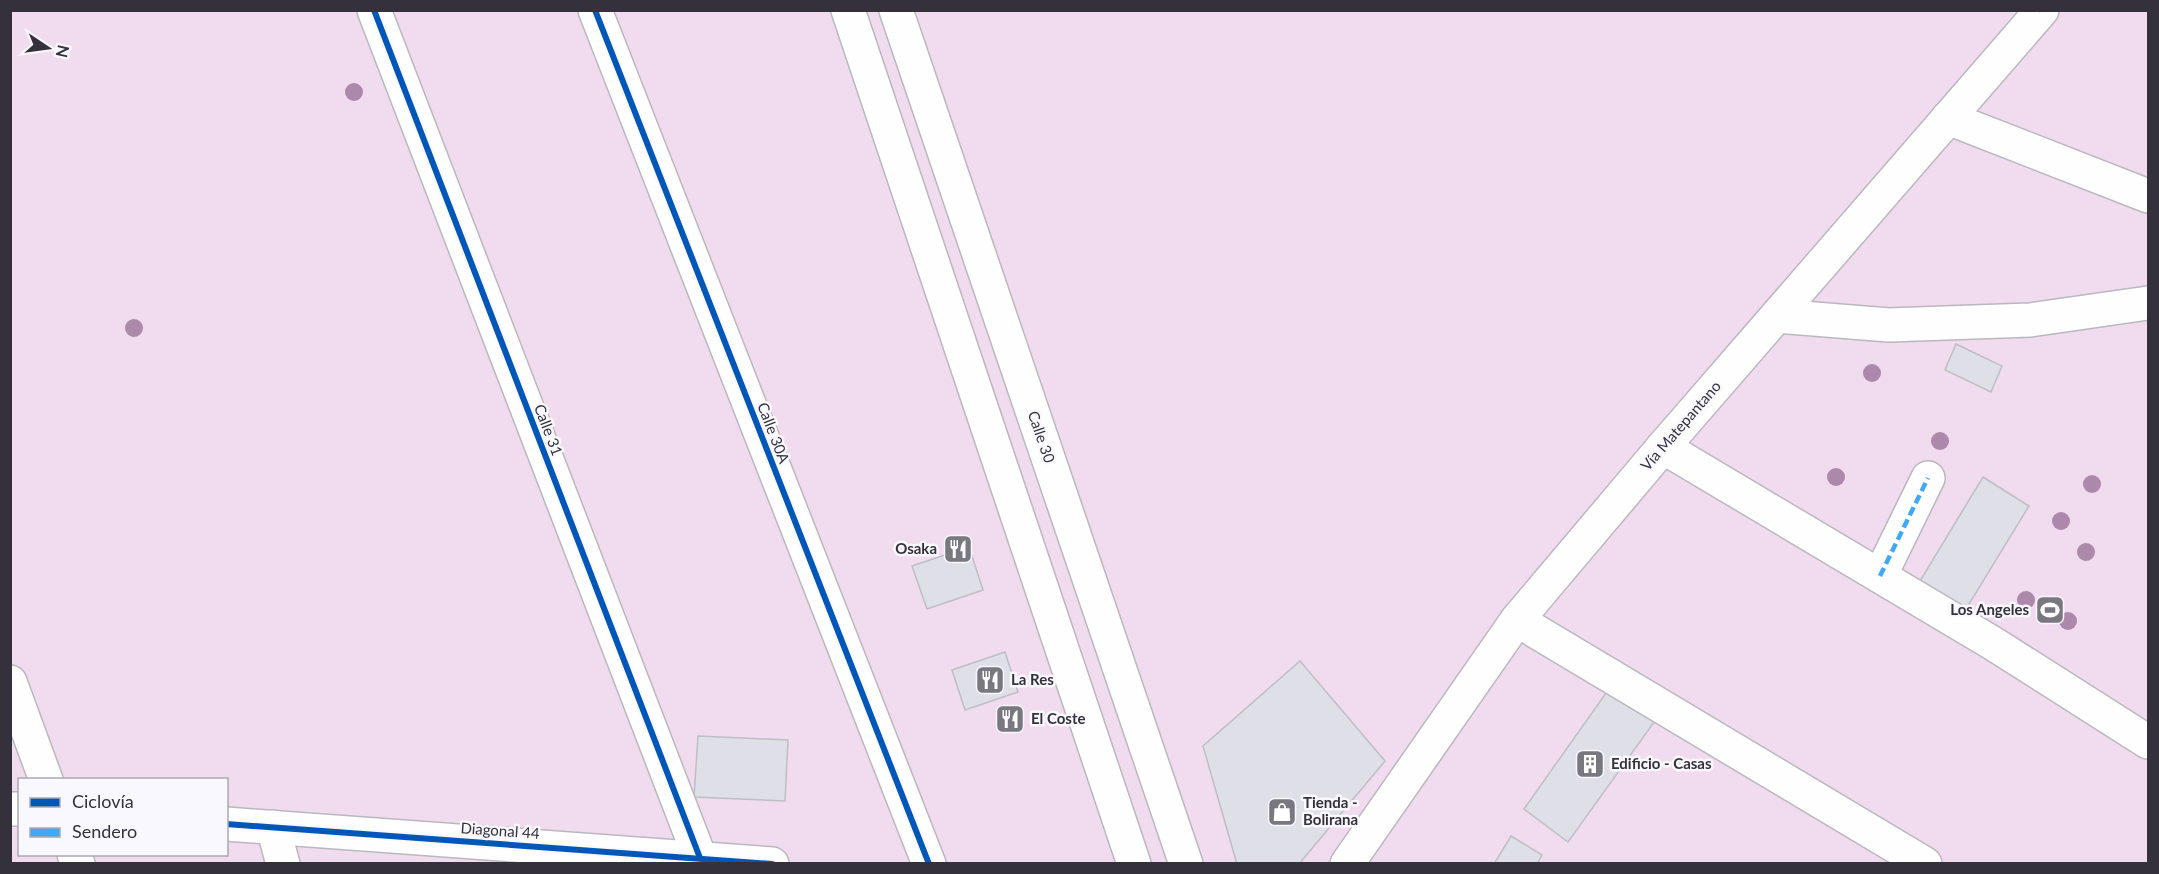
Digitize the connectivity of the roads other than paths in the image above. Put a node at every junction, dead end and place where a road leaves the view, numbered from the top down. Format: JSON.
{"nodes":[{"id":1,"x":374,"y":10,"type":"edge"},
{"id":2,"x":595,"y":10,"type":"edge"},
{"id":3,"x":848,"y":10,"type":"edge"},
{"id":4,"x":896,"y":10,"type":"edge"},
{"id":5,"x":2042,"y":10,"type":"edge"},
{"id":6,"x":1948,"y":118,"type":"junction"},
{"id":7,"x":2148,"y":196,"type":"edge"},
{"id":8,"x":2148,"y":303,"type":"edge"},
{"id":9,"x":1776,"y":316,"type":"junction"},
{"id":10,"x":1663,"y":447,"type":"junction"},
{"id":11,"x":1928,"y":478,"type":"dead end"},
{"id":12,"x":1880,"y":576,"type":"junction"},
{"id":13,"x":1517,"y":620,"type":"junction"},
{"id":14,"x":10,"y":682,"type":"edge"},
{"id":15,"x":2148,"y":742,"type":"edge"},
{"id":16,"x":45,"y":778,"type":"edge"},
{"id":17,"x":228,"y":824,"type":"edge"},
{"id":18,"x":273,"y":827,"type":"junction"},
{"id":19,"x":527,"y":854,"type":"edge"},
{"id":20,"x":700,"y":858,"type":"junction"},
{"id":21,"x":753,"y":863,"type":"edge"},
{"id":22,"x":283,"y":864,"type":"edge"},
{"id":23,"x":928,"y":864,"type":"edge"},
{"id":24,"x":1134,"y":864,"type":"edge"},
{"id":25,"x":1186,"y":864,"type":"edge"},
{"id":26,"x":1347,"y":864,"type":"edge"},
{"id":27,"x":1925,"y":864,"type":"edge"}],
"edges":[{"from":1,"to":20,"type":"street","name":"Calle 31"},
{"from":2,"to":23,"type":"street","name":"Calle 30A"},
{"from":3,"to":24,"type":"street"},
{"from":4,"to":25,"type":"street","name":"Calle 30"},
{"from":5,"to":6,"type":"street","name":"Vía Matepantano"},
{"from":6,"to":7,"type":"street"},
{"from":6,"to":9,"type":"street","name":"Vía Matepantano"},
{"from":8,"to":9,"type":"street"},
{"from":9,"to":10,"type":"street","name":"Vía Matepantano"},
{"from":10,"to":12,"type":"street"},
{"from":10,"to":13,"type":"street","name":"Vía Matepantano"},
{"from":11,"to":12,"type":"street"},
{"from":12,"to":15,"type":"street"},
{"from":13,"to":26,"type":"street","name":"Vía Matepantano"},
{"from":13,"to":27,"type":"street"},
{"from":14,"to":16,"type":"street"},
{"from":17,"to":18,"type":"street","name":"Diagonal 44"},
{"from":18,"to":19,"type":"street","name":"Diagonal 44"},
{"from":18,"to":22,"type":"street"},
{"from":19,"to":20,"type":"street","name":"Diagonal 44"},
{"from":20,"to":21,"type":"street","name":"Diagonal 44"}]}
